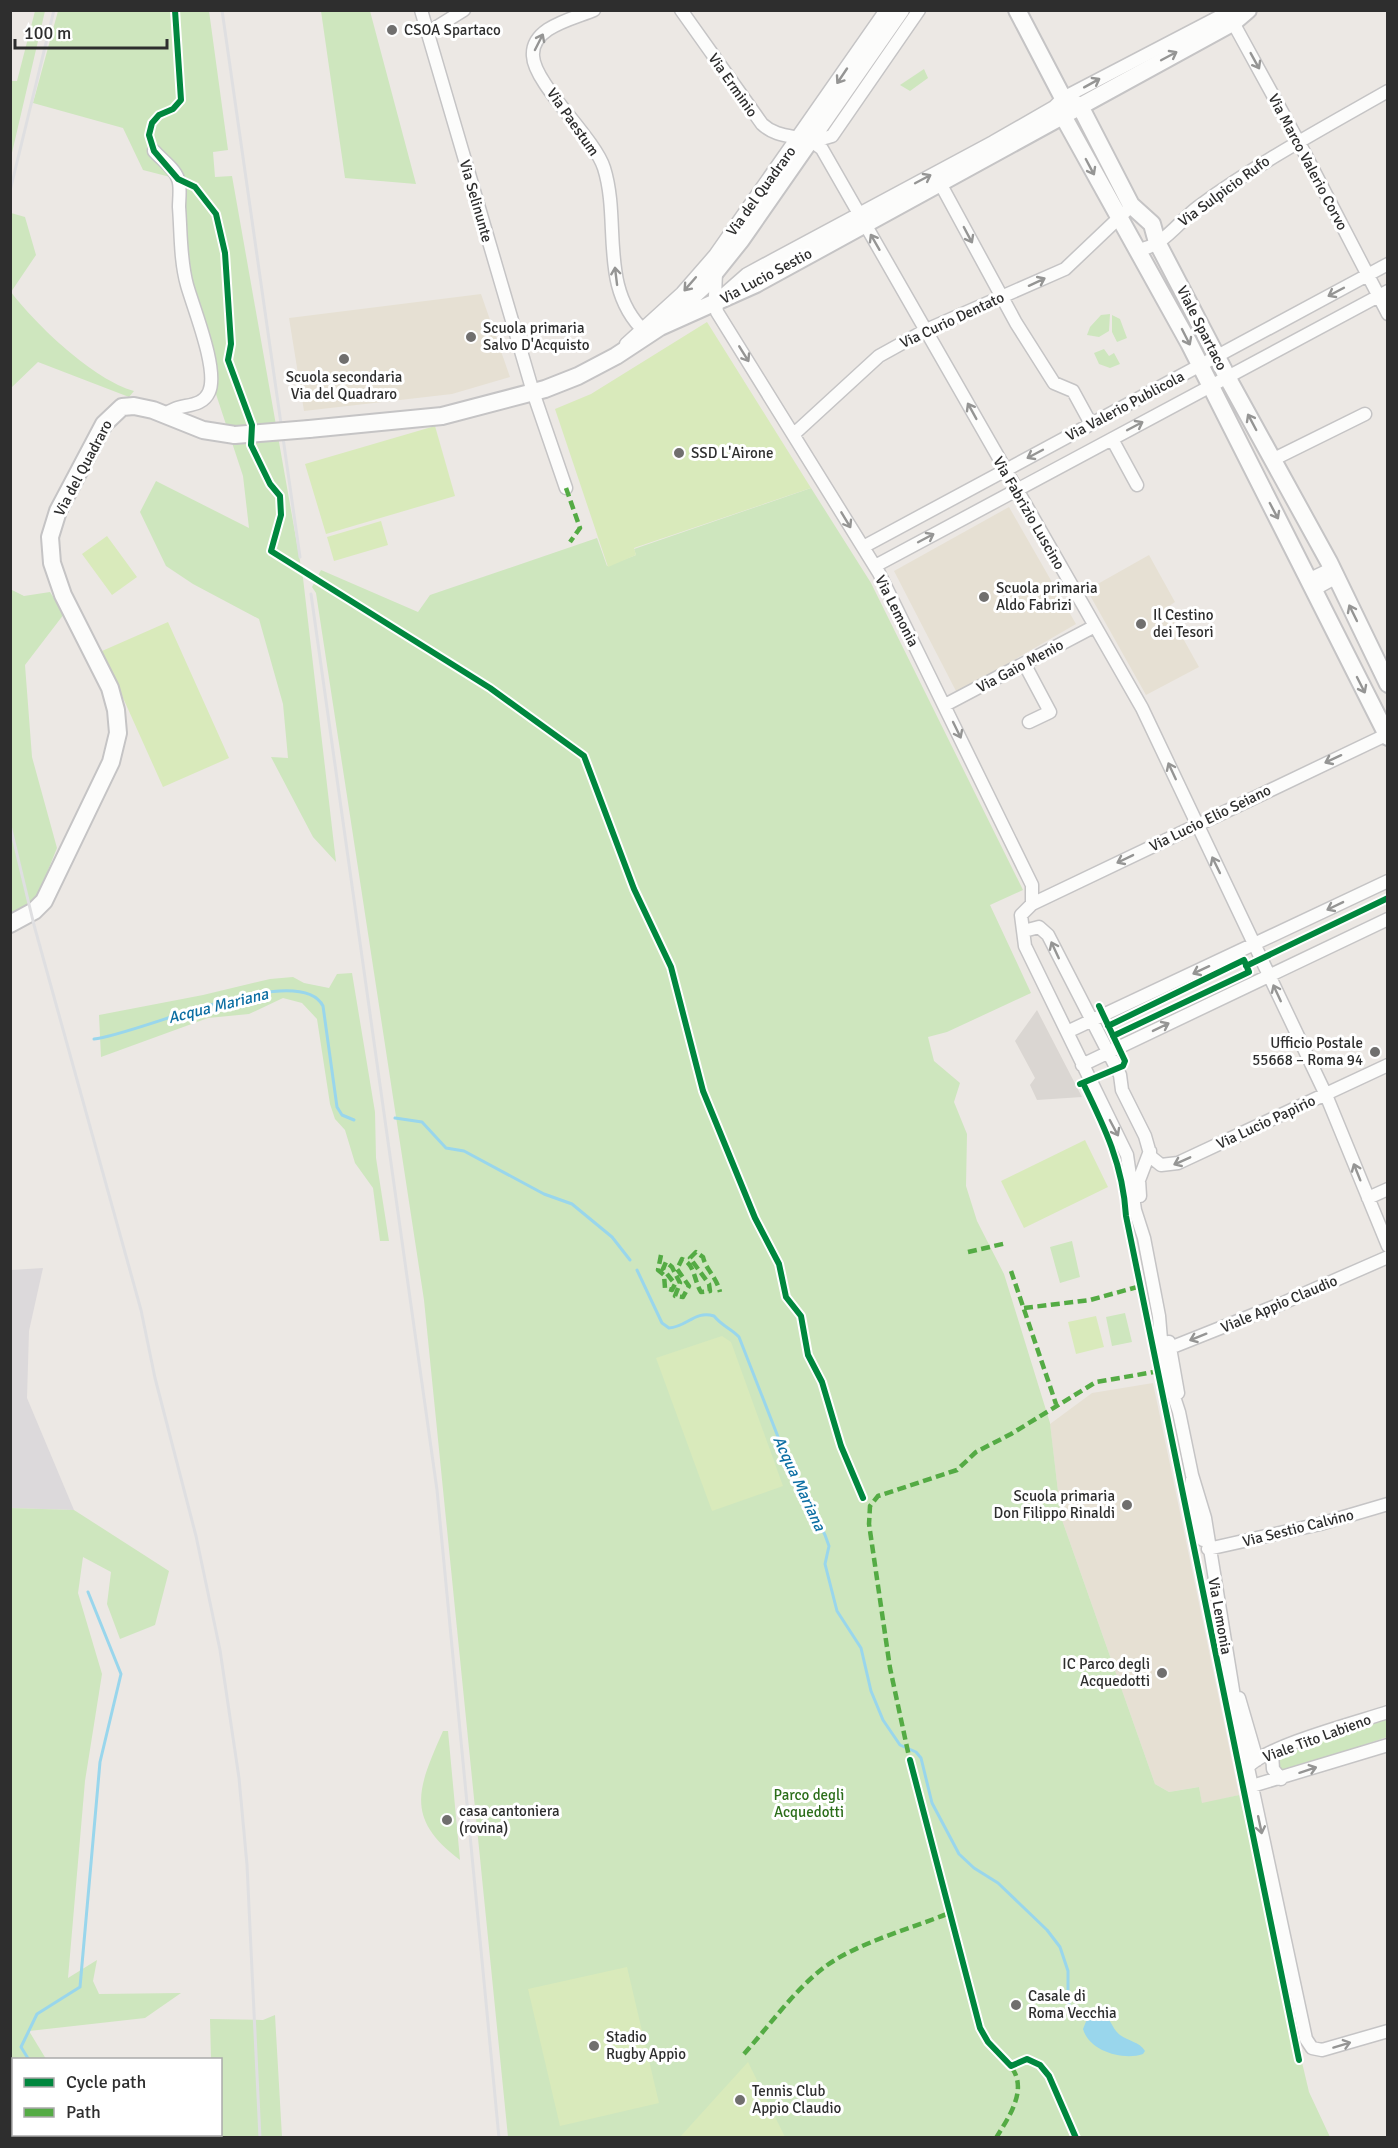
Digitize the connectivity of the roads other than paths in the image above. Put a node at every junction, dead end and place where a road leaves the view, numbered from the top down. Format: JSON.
{"nodes":[{"id":1,"x":421,"y":10,"type":"edge"},
{"id":2,"x":464,"y":10,"type":"edge"},
{"id":3,"x":594,"y":10,"type":"edge"},
{"id":4,"x":681,"y":10,"type":"edge"},
{"id":5,"x":919,"y":10,"type":"edge"},
{"id":6,"x":1017,"y":10,"type":"edge"},
{"id":7,"x":1248,"y":10,"type":"edge"},
{"id":8,"x":1230,"y":14,"type":"edge"},
{"id":9,"x":888,"y":18,"type":"edge"},
{"id":10,"x":1211,"y":27,"type":"junction"},
{"id":11,"x":427,"y":33,"type":"junction"},
{"id":12,"x":858,"y":53,"type":"junction"},
{"id":13,"x":860,"y":72,"type":"junction"},
{"id":14,"x":1388,"y":91,"type":"edge"},
{"id":15,"x":1063,"y":98,"type":"junction"},
{"id":16,"x":1080,"y":106,"type":"junction"},
{"id":17,"x":1050,"y":118,"type":"junction"},
{"id":18,"x":805,"y":140,"type":"junction"},
{"id":19,"x":1298,"y":142,"type":"junction"},
{"id":20,"x":154,"y":151,"type":"dead end"},
{"id":21,"x":940,"y":183,"type":"junction"},
{"id":22,"x":1131,"y":205,"type":"junction"},
{"id":23,"x":1118,"y":219,"type":"junction"},
{"id":24,"x":852,"y":223,"type":"junction"},
{"id":25,"x":1157,"y":242,"type":"junction"},
{"id":26,"x":1135,"y":249,"type":"junction"},
{"id":27,"x":1388,"y":264,"type":"edge"},
{"id":28,"x":712,"y":268,"type":"junction"},
{"id":29,"x":1367,"y":275,"type":"junction"},
{"id":30,"x":1383,"y":294,"type":"edge"},
{"id":31,"x":1001,"y":297,"type":"junction"},
{"id":32,"x":715,"y":304,"type":"junction"},
{"id":33,"x":1388,"y":314,"type":"edge"},
{"id":34,"x":649,"y":330,"type":"junction"},
{"id":35,"x":926,"y":330,"type":"junction"},
{"id":36,"x":1217,"y":357,"type":"junction"},
{"id":37,"x":1199,"y":366,"type":"junction"},
{"id":38,"x":1227,"y":376,"type":"junction"},
{"id":39,"x":1208,"y":386,"type":"junction"},
{"id":40,"x":533,"y":392,"type":"junction"},
{"id":41,"x":166,"y":414,"type":"junction"},
{"id":42,"x":1365,"y":414,"type":"dead end"},
{"id":43,"x":1091,"y":424,"type":"junction"},
{"id":44,"x":794,"y":434,"type":"junction"},
{"id":45,"x":1112,"y":439,"type":"junction"},
{"id":46,"x":1272,"y":460,"type":"junction"},
{"id":47,"x":1004,"y":470,"type":"junction"},
{"id":48,"x":1137,"y":485,"type":"dead end"},
{"id":49,"x":566,"y":488,"type":"dead end"},
{"id":50,"x":1016,"y":490,"type":"junction"},
{"id":51,"x":863,"y":547,"type":"junction"},
{"id":52,"x":875,"y":566,"type":"junction"},
{"id":53,"x":1333,"y":573,"type":"junction"},
{"id":54,"x":1312,"y":584,"type":"junction"},
{"id":55,"x":1095,"y":626,"type":"junction"},
{"id":56,"x":1025,"y":665,"type":"junction"},
{"id":57,"x":1388,"y":684,"type":"edge"},
{"id":58,"x":945,"y":705,"type":"junction"},
{"id":59,"x":1029,"y":722,"type":"dead end"},
{"id":60,"x":1387,"y":735,"type":"edge"},
{"id":61,"x":1196,"y":825,"type":"junction"},
{"id":62,"x":1388,"y":881,"type":"edge"},
{"id":63,"x":1032,"y":904,"type":"junction"},
{"id":64,"x":1388,"y":919,"type":"edge"},
{"id":65,"x":10,"y":924,"type":"edge"},
{"id":66,"x":1024,"y":930,"type":"junction"},
{"id":67,"x":1254,"y":945,"type":"junction"},
{"id":68,"x":1268,"y":974,"type":"junction"},
{"id":69,"x":1093,"y":1021,"type":"junction"},
{"id":70,"x":1067,"y":1032,"type":"junction"},
{"id":71,"x":1108,"y":1052,"type":"junction"},
{"id":72,"x":1082,"y":1065,"type":"junction"},
{"id":73,"x":1388,"y":1065,"type":"edge"},
{"id":74,"x":1326,"y":1095,"type":"junction"},
{"id":75,"x":1150,"y":1151,"type":"junction"},
{"id":76,"x":1127,"y":1155,"type":"junction"},
{"id":77,"x":1388,"y":1190,"type":"edge"},
{"id":78,"x":1368,"y":1198,"type":"junction"},
{"id":79,"x":1144,"y":1238,"type":"junction"},
{"id":80,"x":1388,"y":1246,"type":"edge"},
{"id":81,"x":1388,"y":1257,"type":"edge"},
{"id":82,"x":1159,"y":1316,"type":"junction"},
{"id":83,"x":1170,"y":1348,"type":"junction"},
{"id":84,"x":1168,"y":1363,"type":"junction"},
{"id":85,"x":1388,"y":1504,"type":"edge"},
{"id":86,"x":1208,"y":1549,"type":"junction"},
{"id":87,"x":1388,"y":1712,"type":"edge"},
{"id":88,"x":1388,"y":1744,"type":"edge"},
{"id":89,"x":1272,"y":1753,"type":"junction"},
{"id":90,"x":1252,"y":1763,"type":"junction"},
{"id":91,"x":1281,"y":1779,"type":"junction"},
{"id":92,"x":1252,"y":1786,"type":"junction"},
{"id":93,"x":1388,"y":2031,"type":"edge"}],
"edges":[{"from":1,"to":11,"type":"street","name":"Via Selinunte"},
{"from":2,"to":11,"type":"street"},
{"from":34,"to":3,"type":"street","name":"Via Paestum","one_way":true},
{"from":4,"to":18,"type":"street","name":"Via Erminio"},
{"from":5,"to":18,"type":"street","name":"Via del Quadraro"},
{"from":6,"to":15,"type":"main road","name":"Viale Spartaco"},
{"from":7,"to":8,"type":"main road","name":"Via Lucio Sestio"},
{"from":8,"to":10,"type":"main road","name":"Via Lucio Sestio"},
{"from":8,"to":19,"type":"street","name":"Via Marco Valerio Corvo","one_way":true},
{"from":9,"to":12,"type":"street","name":"Via del Quadraro"},
{"from":9,"to":13,"type":"main road","name":"Via del Quadraro"},
{"from":15,"to":10,"type":"street","name":"Via Lucio Sestio","one_way":true},
{"from":16,"to":10,"type":"main road","name":"Via Lucio Sestio","one_way":true},
{"from":11,"to":40,"type":"street","name":"Via Selinunte"},
{"from":12,"to":13,"type":"street"},
{"from":12,"to":18,"type":"street","name":"Via del Quadraro","one_way":true},
{"from":13,"to":18,"type":"main road","name":"Via del Quadraro"},
{"from":14,"to":19,"type":"street","name":"Via Sulpicio Rufo"},
{"from":15,"to":16,"type":"main road"},
{"from":15,"to":17,"type":"main road","name":"Viale Spartaco"},
{"from":15,"to":17,"type":"street","name":"Via Lucio Sestio"},
{"from":16,"to":17,"type":"main road","name":"Via Lucio Sestio"},
{"from":16,"to":22,"type":"main road","name":"Viale Spartaco"},
{"from":17,"to":21,"type":"main road","name":"Via Lucio Sestio"},
{"from":17,"to":23,"type":"main road","name":"Viale Spartaco","one_way":true},
{"from":24,"to":17,"type":"street","name":"Via Lucio Sestio","one_way":true},
{"from":18,"to":24,"type":"street","name":"Via Fabrizio Luscino"},
{"from":18,"to":28,"type":"main road","name":"Via del Quadraro"},
{"from":19,"to":25,"type":"street","name":"Via Sulpicio Rufo"},
{"from":19,"to":29,"type":"street","name":"Via Marco Valerio Corvo"},
{"from":20,"to":41,"type":"street"},
{"from":21,"to":24,"type":"main road","name":"Via Lucio Sestio"},
{"from":21,"to":31,"type":"street","one_way":true},
{"from":22,"to":23,"type":"street","name":"Via Curio Dentato"},
{"from":22,"to":25,"type":"main road","name":"Viale Spartaco"},
{"from":23,"to":26,"type":"main road","name":"Viale Spartaco"},
{"from":31,"to":23,"type":"street","name":"Via Curio Dentato","one_way":true},
{"from":24,"to":32,"type":"main road","name":"Via Lucio Sestio"},
{"from":35,"to":24,"type":"street","name":"Via Fabrizio Luscino","one_way":true},
{"from":25,"to":26,"type":"street"},
{"from":25,"to":36,"type":"main road","name":"Viale Spartaco"},
{"from":26,"to":37,"type":"main road","name":"Viale Spartaco","one_way":true},
{"from":27,"to":29,"type":"street","name":"Via Valerio Publicola"},
{"from":28,"to":32,"type":"street"},
{"from":28,"to":34,"type":"main road","name":"Via del Quadraro","one_way":true},
{"from":29,"to":30,"type":"street","name":"Via Marco Valerio Corvo"},
{"from":29,"to":36,"type":"street","name":"Via Valerio Publicola","one_way":true},
{"from":30,"to":33,"type":"street","name":"Via Marco Valerio Corvo"},
{"from":30,"to":38,"type":"street","name":"Via Valerio Publicola"},
{"from":31,"to":35,"type":"street","name":"Via Curio Dentato"},
{"from":31,"to":43,"type":"street"},
{"from":32,"to":34,"type":"main road","name":"Via del Quadraro"},
{"from":32,"to":44,"type":"street","name":"Via Lemonia","one_way":true},
{"from":34,"to":40,"type":"main road","name":"Via del Quadraro"},
{"from":35,"to":44,"type":"street","name":"Via Curio Dentato"},
{"from":47,"to":35,"type":"street","name":"Via Fabrizio Luscino","one_way":true},
{"from":36,"to":37,"type":"street","name":"Via Valerio Publicola"},
{"from":36,"to":38,"type":"main road","name":"Viale Spartaco"},
{"from":37,"to":39,"type":"main road","name":"Viale Spartaco"},
{"from":37,"to":43,"type":"street","name":"Via Valerio Publicola"},
{"from":38,"to":39,"type":"street","name":"Via Valerio Publicola"},
{"from":46,"to":38,"type":"main road","name":"Viale Spartaco","one_way":true},
{"from":45,"to":39,"type":"street","name":"Via Valerio Publicola","one_way":true},
{"from":39,"to":54,"type":"main road","name":"Viale Spartaco","one_way":true},
{"from":40,"to":41,"type":"main road","name":"Via del Quadraro","bridge":true},
{"from":40,"to":49,"type":"street","name":"Via Selinunte"},
{"from":41,"to":65,"type":"main road","name":"Via del Quadraro"},
{"from":42,"to":46,"type":"street"},
{"from":43,"to":47,"type":"street","name":"Via Valerio Publicola","one_way":true},
{"from":44,"to":51,"type":"street","name":"Via Lemonia","one_way":true},
{"from":45,"to":48,"type":"street"},
{"from":45,"to":50,"type":"street","name":"Via Valerio Publicola"},
{"from":46,"to":53,"type":"main road","name":"Viale Spartaco"},
{"from":47,"to":50,"type":"street","name":"Via Fabrizio Luscino"},
{"from":47,"to":51,"type":"street","name":"Via Valerio Publicola"},
{"from":52,"to":50,"type":"street","name":"Via Valerio Publicola","one_way":true},
{"from":50,"to":55,"type":"street","name":"Via Fabrizio Luscino"},
{"from":51,"to":52,"type":"street","name":"Via Lemonia"},
{"from":52,"to":58,"type":"street","name":"Via Lemonia"},
{"from":53,"to":54,"type":"street"},
{"from":57,"to":53,"type":"main road","name":"Viale Spartaco","one_way":true},
{"from":54,"to":60,"type":"main road","name":"Viale Spartaco","one_way":true},
{"from":55,"to":56,"type":"street","name":"Via Gaio Menio"},
{"from":61,"to":55,"type":"street","name":"Via Fabrizio Luscino","one_way":true},
{"from":56,"to":58,"type":"street","name":"Via Gaio Menio"},
{"from":56,"to":59,"type":"street"},
{"from":58,"to":63,"type":"street","name":"Via Lemonia","one_way":true},
{"from":60,"to":61,"type":"street","name":"Via Lucio Elio Seiano","one_way":true},
{"from":61,"to":63,"type":"street","name":"Via Lucio Elio Seiano","one_way":true},
{"from":67,"to":61,"type":"street","name":"Via Fabrizio Luscino","one_way":true},
{"from":62,"to":67,"type":"street","one_way":true},
{"from":63,"to":66,"type":"street","name":"Via Lemonia"},
{"from":64,"to":68,"type":"street"},
{"from":69,"to":66,"type":"street","one_way":true},
{"from":66,"to":70,"type":"street","name":"Via Lemonia"},
{"from":67,"to":68,"type":"street","name":"Via Fabrizio Luscino"},
{"from":67,"to":69,"type":"street","one_way":true},
{"from":71,"to":68,"type":"street","one_way":true},
{"from":74,"to":68,"type":"street","name":"Via Fabrizio Luscino","one_way":true},
{"from":69,"to":70,"type":"street"},
{"from":69,"to":71,"type":"street"},
{"from":70,"to":72,"type":"street","name":"Via Lemonia"},
{"from":71,"to":72,"type":"street"},
{"from":71,"to":75,"type":"street"},
{"from":72,"to":76,"type":"street","name":"Via Lemonia","one_way":true},
{"from":73,"to":74,"type":"street","name":"Via Lucio Papirio"},
{"from":74,"to":75,"type":"street","name":"Via Lucio Papirio","one_way":true},
{"from":78,"to":74,"type":"street","name":"Via Fabrizio Luscino","one_way":true},
{"from":75,"to":76,"type":"street"},
{"from":75,"to":79,"type":"street","name":"Via Lemonia"},
{"from":76,"to":79,"type":"street","name":"Via Lemonia"},
{"from":77,"to":78,"type":"street"},
{"from":78,"to":80,"type":"street","name":"Via Fabrizio Luscino"},
{"from":79,"to":82,"type":"street","name":"Via Lemonia"},
{"from":81,"to":83,"type":"street","name":"Viale Appio Claudio","one_way":true},
{"from":82,"to":83,"type":"street","name":"Via Lemonia"},
{"from":82,"to":84,"type":"street","name":"Via Lemonia"},
{"from":83,"to":84,"type":"street","name":"Via Lemonia"},
{"from":84,"to":86,"type":"street","name":"Via Lemonia"},
{"from":85,"to":86,"type":"street","name":"Via Sestio Calvino"},
{"from":86,"to":90,"type":"street","name":"Via Lemonia"},
{"from":87,"to":89,"type":"street","name":"Viale Tito Labieno"},
{"from":91,"to":88,"type":"street","name":"Viale Tito Labieno","one_way":true},
{"from":89,"to":90,"type":"street","name":"Viale Tito Labieno"},
{"from":89,"to":91,"type":"street"},
{"from":90,"to":92,"type":"street","name":"Via Lemonia"},
{"from":91,"to":92,"type":"street","name":"Viale Tito Labieno"},
{"from":92,"to":93,"type":"street","name":"Via Lemonia","one_way":true}]}
